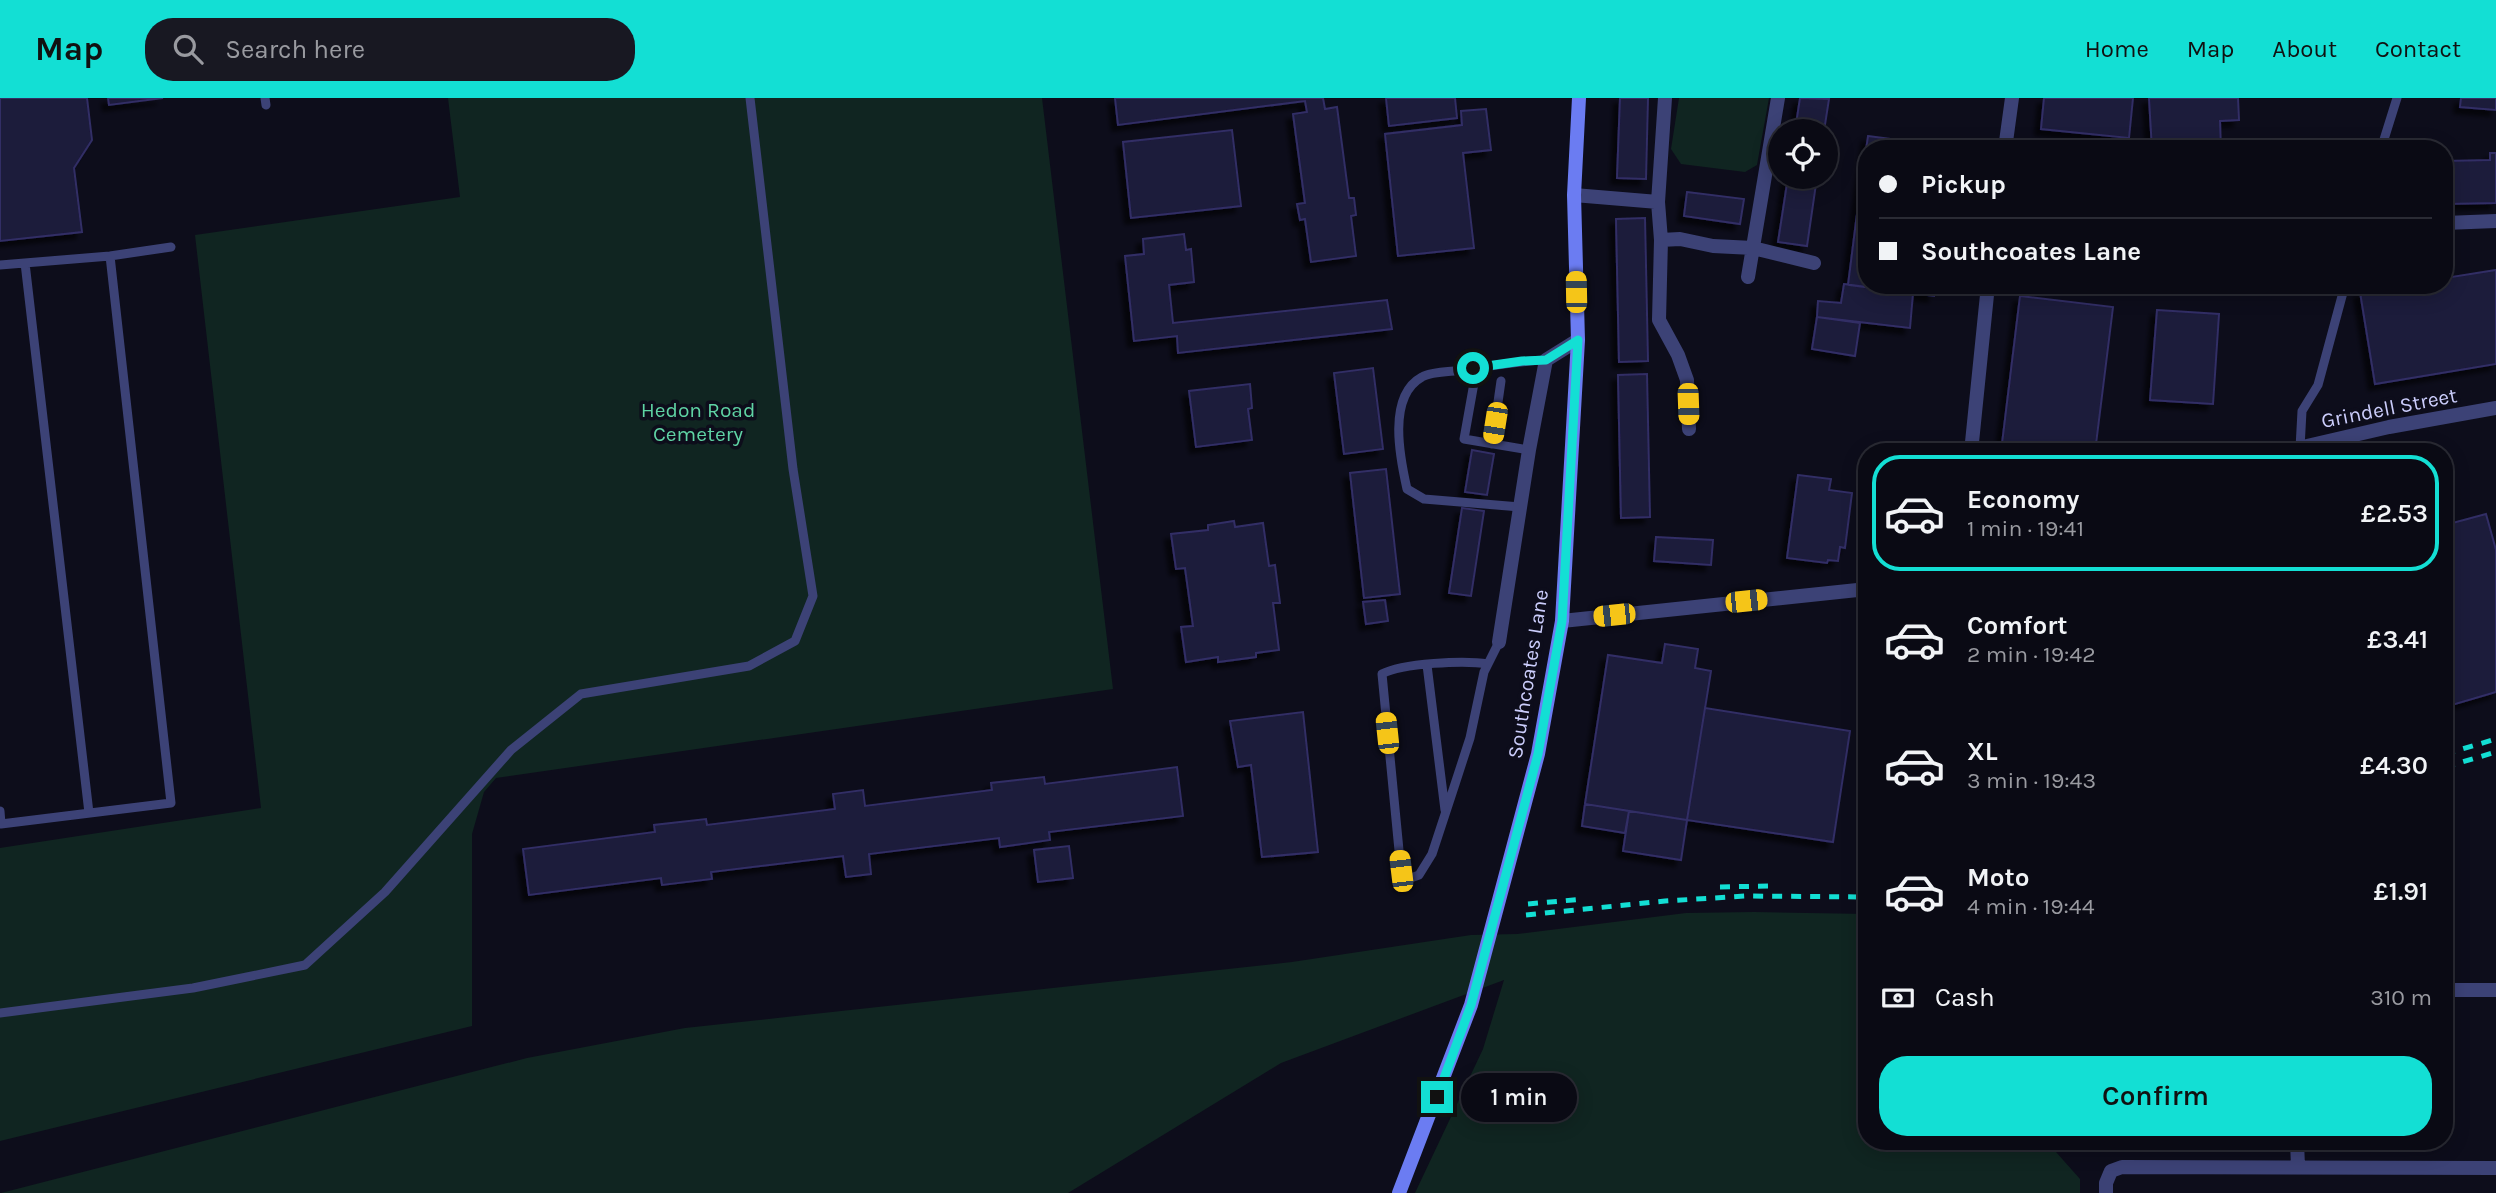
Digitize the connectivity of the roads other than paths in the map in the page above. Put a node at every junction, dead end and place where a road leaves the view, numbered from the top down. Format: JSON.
{"nodes":[{"id":1,"x":750,"y":98,"type":"edge"},
{"id":2,"x":1579,"y":98,"type":"edge"},
{"id":3,"x":1665,"y":98,"type":"edge"},
{"id":4,"x":1778,"y":98,"type":"edge"},
{"id":5,"x":2012,"y":98,"type":"edge"},
{"id":6,"x":2397,"y":98,"type":"edge"},
{"id":7,"x":2006,"y":140,"type":"edge"},
{"id":8,"x":2384,"y":140,"type":"edge"},
{"id":9,"x":1574,"y":195,"type":"junction"},
{"id":10,"x":1658,"y":202,"type":"junction"},
{"id":11,"x":2496,"y":222,"type":"edge"},
{"id":12,"x":2453,"y":223,"type":"edge"},
{"id":13,"x":1661,"y":240,"type":"junction"},
{"id":14,"x":171,"y":247,"type":"dead end"},
{"id":15,"x":1753,"y":248,"type":"junction"},
{"id":16,"x":110,"y":256,"type":"junction"},
{"id":17,"x":25,"y":263,"type":"junction"},
{"id":18,"x":1814,"y":263,"type":"dead end"},
{"id":19,"x":0,"y":265,"type":"edge"},
{"id":20,"x":1748,"y":277,"type":"dead end"},
{"id":21,"x":1987,"y":294,"type":"edge"},
{"id":22,"x":2343,"y":294,"type":"edge"},
{"id":23,"x":1578,"y":340,"type":"junction"},
{"id":24,"x":1546,"y":360,"type":"junction"},
{"id":25,"x":1501,"y":381,"type":"dead end"},
{"id":26,"x":1474,"y":383,"type":"dead end"},
{"id":27,"x":2496,"y":408,"type":"edge"},
{"id":28,"x":1689,"y":429,"type":"dead end"},
{"id":29,"x":1972,"y":443,"type":"edge"},
{"id":30,"x":2297,"y":443,"type":"edge"},
{"id":31,"x":2321,"y":443,"type":"edge"},
{"id":32,"x":1492,"y":444,"type":"junction"},
{"id":33,"x":1529,"y":450,"type":"junction"},
{"id":34,"x":1520,"y":507,"type":"junction"},
{"id":35,"x":1858,"y":590,"type":"edge"},
{"id":36,"x":1562,"y":621,"type":"junction"},
{"id":37,"x":1499,"y":642,"type":"joint"},
{"id":38,"x":1488,"y":664,"type":"junction"},
{"id":39,"x":1427,"y":665,"type":"junction"},
{"id":40,"x":0,"y":811,"type":"edge"},
{"id":41,"x":1445,"y":812,"type":"junction"},
{"id":42,"x":89,"y":813,"type":"junction"},
{"id":43,"x":2453,"y":990,"type":"edge"},
{"id":44,"x":2496,"y":990,"type":"edge"},
{"id":45,"x":0,"y":1013,"type":"edge"},
{"id":46,"x":2297,"y":1150,"type":"edge"},
{"id":47,"x":2298,"y":1167,"type":"junction"},
{"id":48,"x":2496,"y":1168,"type":"edge"},
{"id":49,"x":1399,"y":1193,"type":"edge"},
{"id":50,"x":2106,"y":1193,"type":"edge"}],
"edges":[{"from":1,"to":45,"type":"lane"},
{"from":2,"to":9,"type":"street","name":"Southcoates Lane"},
{"from":3,"to":10,"type":"street"},
{"from":4,"to":15,"type":"street"},
{"from":5,"to":7,"type":"street"},
{"from":6,"to":8,"type":"lane"},
{"from":9,"to":10,"type":"street"},
{"from":9,"to":23,"type":"street","name":"Southcoates Lane"},
{"from":10,"to":13,"type":"street"},
{"from":11,"to":12,"type":"street"},
{"from":13,"to":15,"type":"street"},
{"from":13,"to":28,"type":"street"},
{"from":14,"to":16,"type":"lane"},
{"from":15,"to":18,"type":"street"},
{"from":15,"to":20,"type":"street"},
{"from":16,"to":17,"type":"lane"},
{"from":16,"to":42,"type":"lane"},
{"from":17,"to":19,"type":"lane"},
{"from":17,"to":42,"type":"lane"},
{"from":21,"to":29,"type":"street"},
{"from":22,"to":30,"type":"lane"},
{"from":23,"to":24,"type":"street"},
{"from":23,"to":36,"type":"street","name":"Southcoates Lane"},
{"from":24,"to":33,"type":"street"},
{"from":24,"to":34,"type":"lane"},
{"from":25,"to":32,"type":"lane"},
{"from":26,"to":32,"type":"lane"},
{"from":27,"to":31,"type":"street","name":"Grindell Street"},
{"from":32,"to":33,"type":"lane"},
{"from":33,"to":34,"type":"street"},
{"from":34,"to":37,"type":"street"},
{"from":35,"to":36,"type":"street"},
{"from":36,"to":49,"type":"street","name":"Southcoates Lane"},
{"from":37,"to":38,"type":"lane"},
{"from":38,"to":39,"type":"lane"},
{"from":38,"to":41,"type":"lane"},
{"from":39,"to":41,"type":"lane"},
{"from":39,"to":41,"type":"lane"},
{"from":40,"to":42,"type":"lane"},
{"from":43,"to":44,"type":"street"},
{"from":46,"to":47,"type":"street"},
{"from":47,"to":48,"type":"street"},
{"from":47,"to":50,"type":"street"}]}
